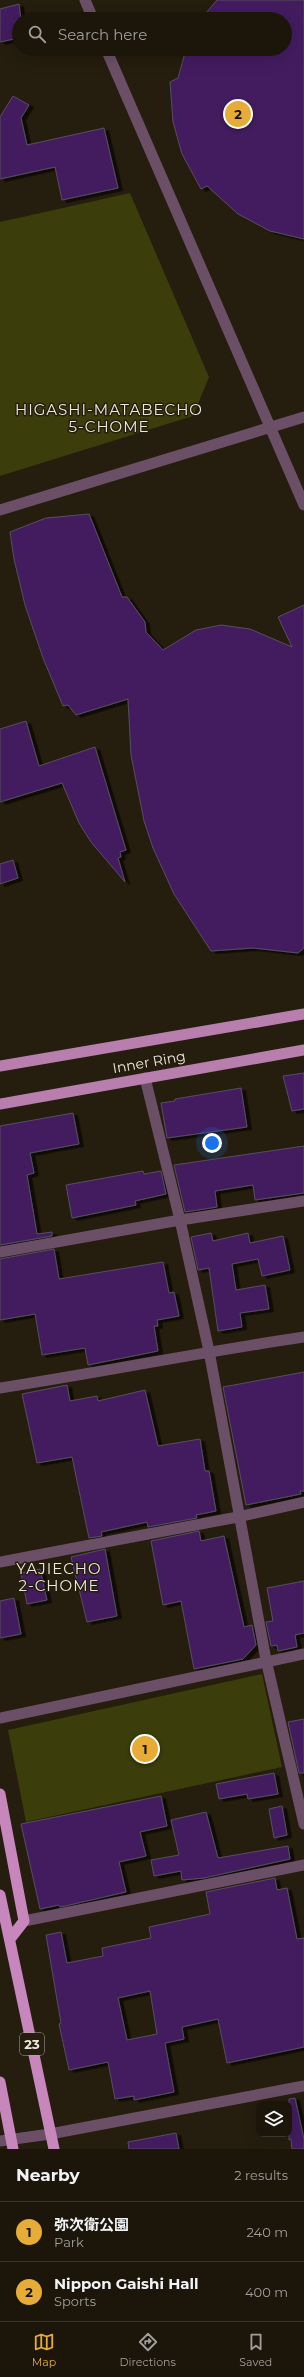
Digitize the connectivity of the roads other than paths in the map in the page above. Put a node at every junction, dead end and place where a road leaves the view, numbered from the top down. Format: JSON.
{"nodes":[{"id":1,"x":85,"y":0,"type":"edge"},
{"id":2,"x":90,"y":12,"type":"edge"},
{"id":3,"x":109,"y":56,"type":"edge"},
{"id":4,"x":304,"y":417,"type":"edge"},
{"id":5,"x":270,"y":427,"type":"junction"},
{"id":6,"x":304,"y":505,"type":"edge"},
{"id":7,"x":0,"y":510,"type":"edge"},
{"id":8,"x":304,"y":1014,"type":"edge"},
{"id":9,"x":304,"y":1050,"type":"edge"},
{"id":10,"x":0,"y":1066,"type":"edge"},
{"id":11,"x":145,"y":1078,"type":"junction"},
{"id":12,"x":0,"y":1104,"type":"edge"},
{"id":13,"x":304,"y":1201,"type":"edge"},
{"id":14,"x":180,"y":1220,"type":"junction"},
{"id":15,"x":0,"y":1252,"type":"edge"},
{"id":16,"x":304,"y":1336,"type":"edge"},
{"id":17,"x":208,"y":1351,"type":"junction"},
{"id":18,"x":0,"y":1388,"type":"edge"},
{"id":19,"x":304,"y":1502,"type":"edge"},
{"id":20,"x":238,"y":1517,"type":"junction"},
{"id":21,"x":0,"y":1562,"type":"edge"},
{"id":22,"x":304,"y":1654,"type":"edge"},
{"id":23,"x":266,"y":1660,"type":"junction"},
{"id":24,"x":0,"y":1718,"type":"edge"},
{"id":25,"x":0,"y":1794,"type":"edge"},
{"id":26,"x":304,"y":1824,"type":"edge"},
{"id":27,"x":304,"y":1865,"type":"edge"},
{"id":28,"x":0,"y":1895,"type":"edge"},
{"id":29,"x":24,"y":1921,"type":"junction"},
{"id":30,"x":10,"y":1939,"type":"junction"},
{"id":31,"x":0,"y":2082,"type":"edge"},
{"id":32,"x":304,"y":2086,"type":"edge"},
{"id":33,"x":50,"y":2134,"type":"junction"},
{"id":34,"x":8,"y":2143,"type":"edge"},
{"id":35,"x":54,"y":2149,"type":"edge"}],
"edges":[{"from":1,"to":2,"type":"street"},
{"from":3,"to":5,"type":"street"},
{"from":4,"to":5,"type":"street"},
{"from":5,"to":6,"type":"street"},
{"from":5,"to":7,"type":"street"},
{"from":8,"to":10,"type":"main road","name":"Inner Ring"},
{"from":9,"to":11,"type":"main road","name":"Inner Ring"},
{"from":11,"to":12,"type":"main road","name":"Inner Ring"},
{"from":11,"to":14,"type":"street"},
{"from":13,"to":14,"type":"street"},
{"from":14,"to":15,"type":"street"},
{"from":14,"to":17,"type":"street"},
{"from":16,"to":17,"type":"street"},
{"from":17,"to":18,"type":"street"},
{"from":17,"to":20,"type":"street"},
{"from":19,"to":20,"type":"street"},
{"from":20,"to":21,"type":"street"},
{"from":20,"to":23,"type":"street"},
{"from":22,"to":23,"type":"street"},
{"from":23,"to":24,"type":"street"},
{"from":23,"to":26,"type":"street"},
{"from":25,"to":29,"type":"highway"},
{"from":27,"to":29,"type":"street"},
{"from":28,"to":30,"type":"highway","number":"23"},
{"from":29,"to":30,"type":"highway"},
{"from":30,"to":33,"type":"highway","number":"23"},
{"from":31,"to":34,"type":"highway"},
{"from":32,"to":33,"type":"street"},
{"from":33,"to":34,"type":"street"},
{"from":33,"to":35,"type":"highway","number":"23"}]}
